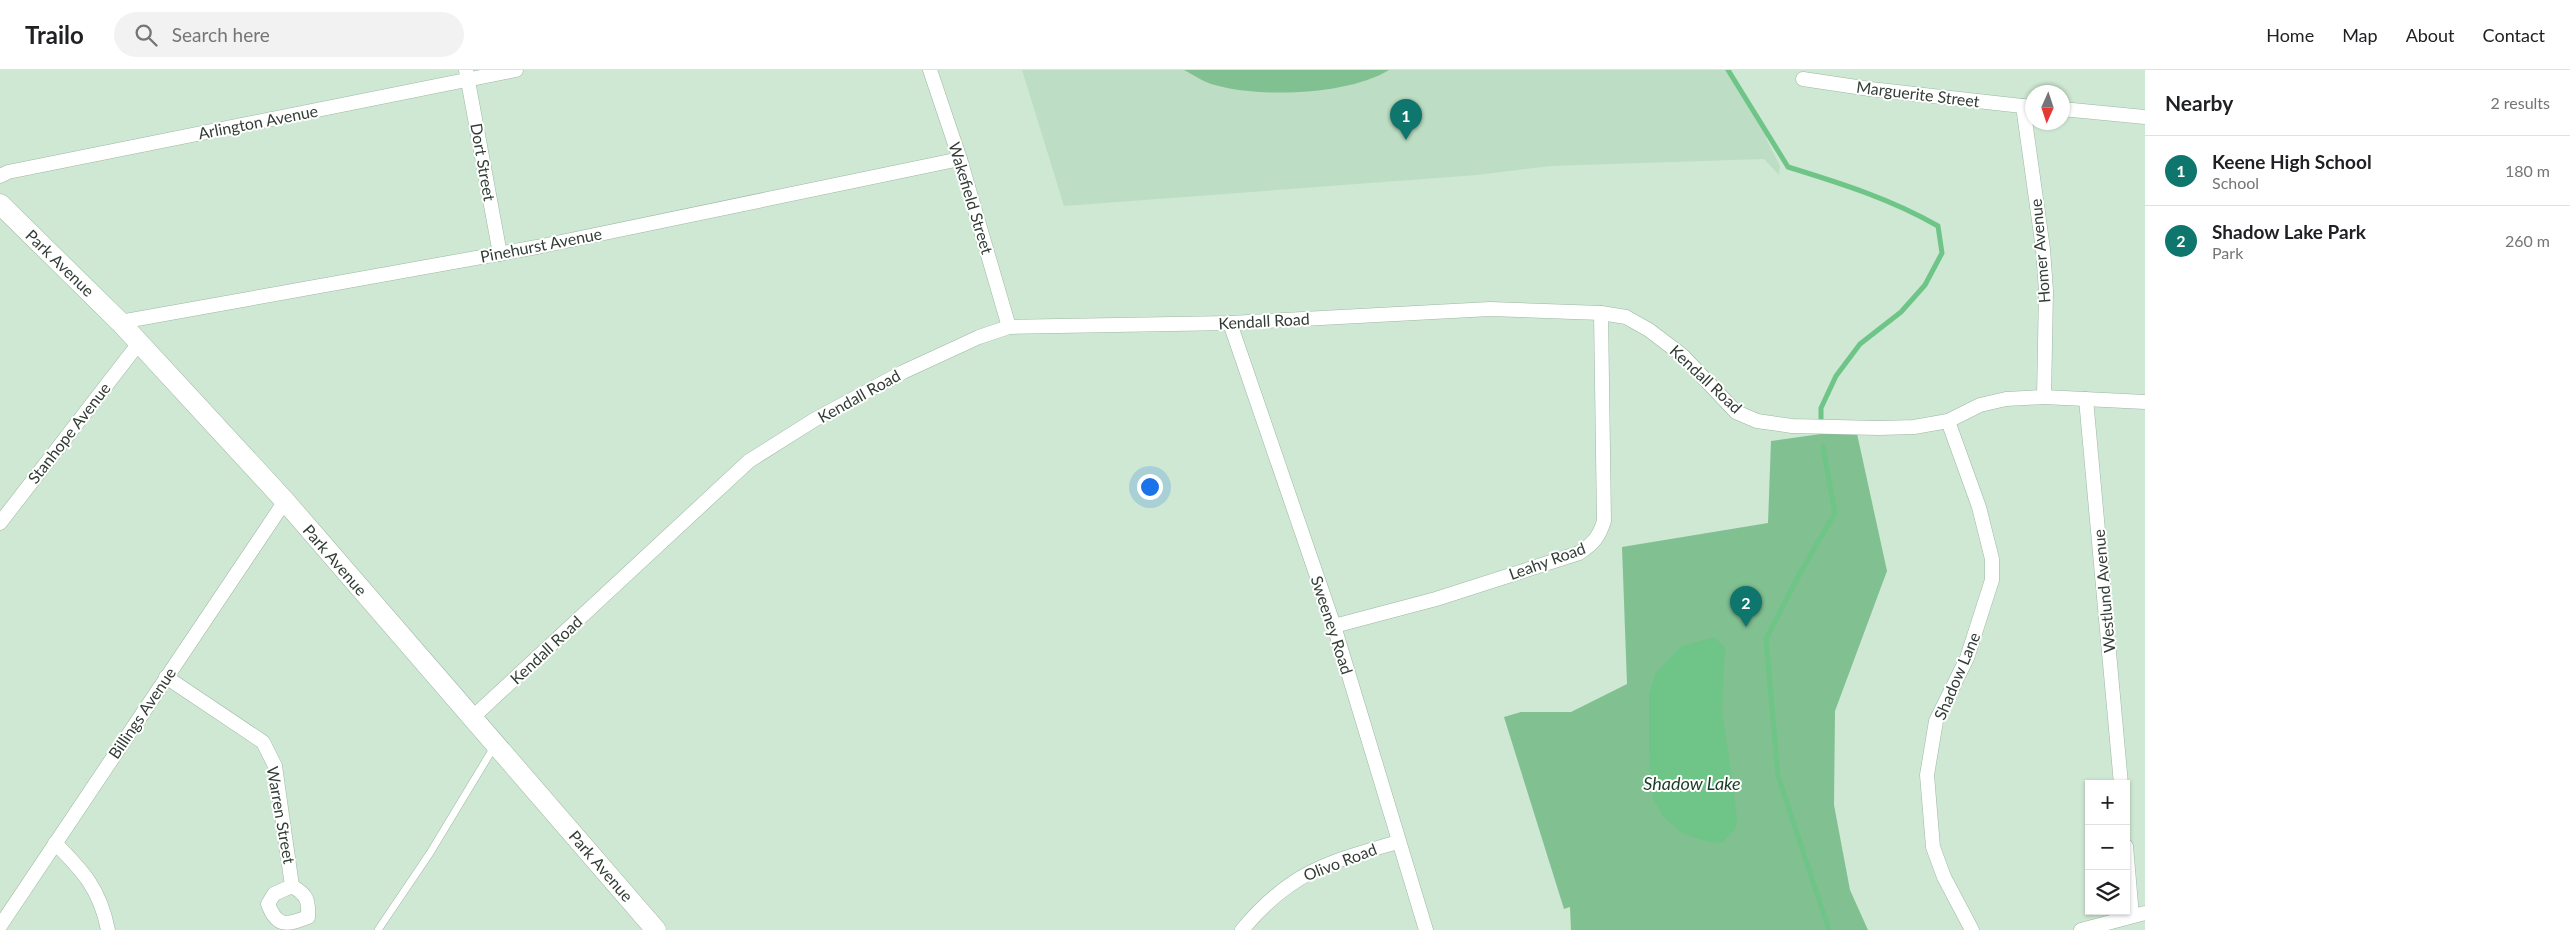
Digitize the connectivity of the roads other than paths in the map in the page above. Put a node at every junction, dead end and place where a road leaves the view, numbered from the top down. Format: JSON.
{"nodes":[{"id":1,"x":516,"y":70,"type":"edge"},
{"id":2,"x":930,"y":70,"type":"edge"},
{"id":3,"x":467,"y":75,"type":"edge"},
{"id":4,"x":1803,"y":79,"type":"dead end"},
{"id":5,"x":2025,"y":106,"type":"edge"},
{"id":6,"x":2070,"y":110,"type":"edge"},
{"id":7,"x":2145,"y":117,"type":"edge"},
{"id":8,"x":2031,"y":130,"type":"edge"},
{"id":9,"x":960,"y":159,"type":"junction"},
{"id":10,"x":0,"y":176,"type":"edge"},
{"id":11,"x":0,"y":204,"type":"edge"},
{"id":12,"x":500,"y":254,"type":"junction"},
{"id":13,"x":1601,"y":313,"type":"junction"},
{"id":14,"x":120,"y":322,"type":"junction"},
{"id":15,"x":1230,"y":323,"type":"junction"},
{"id":16,"x":1009,"y":327,"type":"junction"},
{"id":17,"x":139,"y":343,"type":"junction"},
{"id":18,"x":2044,"y":397,"type":"junction"},
{"id":19,"x":2086,"y":399,"type":"junction"},
{"id":20,"x":2145,"y":402,"type":"edge"},
{"id":21,"x":1948,"y":421,"type":"junction"},
{"id":22,"x":285,"y":501,"type":"junction"},
{"id":23,"x":0,"y":523,"type":"edge"},
{"id":24,"x":1334,"y":626,"type":"junction"},
{"id":25,"x":166,"y":677,"type":"junction"},
{"id":26,"x":472,"y":718,"type":"junction"},
{"id":27,"x":495,"y":744,"type":"junction"},
{"id":28,"x":2121,"y":780,"type":"edge"},
{"id":29,"x":1398,"y":842,"type":"junction"},
{"id":30,"x":55,"y":843,"type":"junction"},
{"id":31,"x":2130,"y":867,"type":"edge"},
{"id":32,"x":292,"y":886,"type":"dead end"},
{"id":33,"x":2139,"y":914,"type":"edge"},
{"id":34,"x":0,"y":926,"type":"edge"},
{"id":35,"x":108,"y":930,"type":"edge"},
{"id":36,"x":378,"y":930,"type":"edge"},
{"id":37,"x":656,"y":930,"type":"edge"},
{"id":38,"x":1242,"y":930,"type":"edge"},
{"id":39,"x":1426,"y":930,"type":"edge"},
{"id":40,"x":1972,"y":930,"type":"edge"},
{"id":41,"x":2080,"y":930,"type":"edge"}],
"edges":[{"from":1,"to":3,"type":"street","name":"Arlington Avenue"},
{"from":2,"to":9,"type":"street","name":"Wakefield Street"},
{"from":3,"to":10,"type":"street","name":"Arlington Avenue"},
{"from":3,"to":12,"type":"street","name":"Dort Street"},
{"from":4,"to":5,"type":"street","name":"Marguerite Street"},
{"from":6,"to":7,"type":"street"},
{"from":8,"to":18,"type":"street","name":"Homer Avenue"},
{"from":9,"to":12,"type":"street","name":"Pinehurst Avenue"},
{"from":9,"to":16,"type":"street","name":"Wakefield Street"},
{"from":11,"to":14,"type":"street","name":"Park Avenue"},
{"from":12,"to":14,"type":"street","name":"Pinehurst Avenue"},
{"from":13,"to":15,"type":"street","name":"Kendall Road"},
{"from":13,"to":21,"type":"street","name":"Kendall Road"},
{"from":13,"to":24,"type":"street","name":"Leahy Road"},
{"from":14,"to":17,"type":"street","name":"Park Avenue"},
{"from":15,"to":16,"type":"street","name":"Kendall Road"},
{"from":15,"to":24,"type":"street","name":"Sweeney Road"},
{"from":16,"to":26,"type":"street","name":"Kendall Road"},
{"from":17,"to":22,"type":"street","name":"Park Avenue"},
{"from":17,"to":23,"type":"street","name":"Stanhope Avenue"},
{"from":18,"to":19,"type":"street","name":"Kendall Road"},
{"from":18,"to":21,"type":"street","name":"Kendall Road"},
{"from":19,"to":20,"type":"street","name":"Kendall Road"},
{"from":19,"to":28,"type":"street","name":"Westlund Avenue"},
{"from":21,"to":40,"type":"street","name":"Shadow Lane"},
{"from":22,"to":25,"type":"street","name":"Billings Avenue"},
{"from":22,"to":26,"type":"street","name":"Park Avenue"},
{"from":24,"to":29,"type":"street","name":"Sweeney Road"},
{"from":25,"to":30,"type":"street","name":"Billings Avenue"},
{"from":25,"to":32,"type":"street","name":"Warren Street"},
{"from":26,"to":27,"type":"street","name":"Park Avenue"},
{"from":27,"to":36,"type":"lane"},
{"from":27,"to":37,"type":"street","name":"Park Avenue"},
{"from":29,"to":38,"type":"street","name":"Olivo Road"},
{"from":29,"to":39,"type":"street","name":"Sweeney Road"},
{"from":30,"to":34,"type":"street","name":"Billings Avenue"},
{"from":30,"to":35,"type":"street"},
{"from":31,"to":33,"type":"street"},
{"from":33,"to":41,"type":"street"}]}
